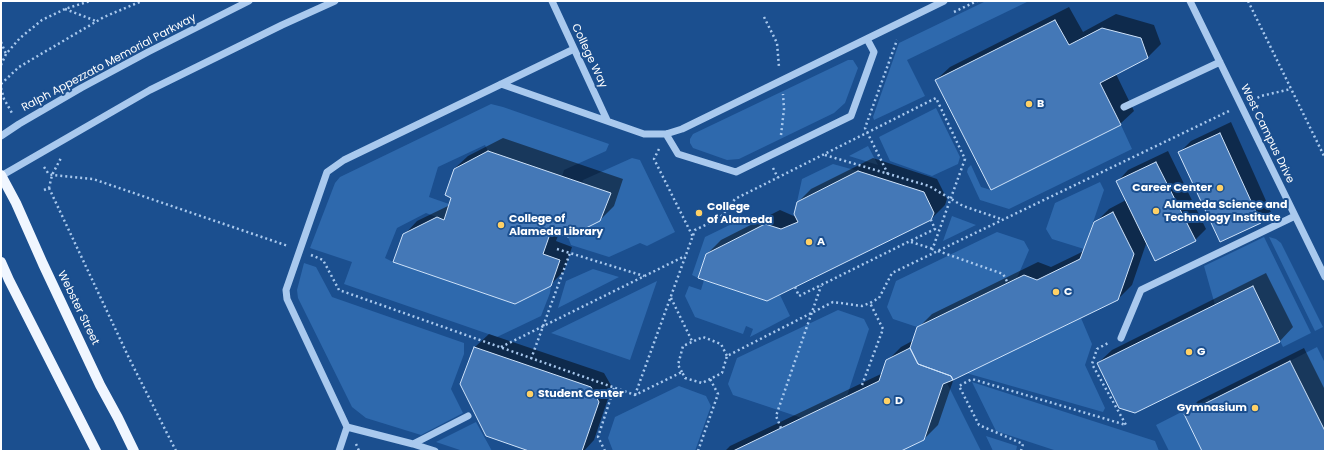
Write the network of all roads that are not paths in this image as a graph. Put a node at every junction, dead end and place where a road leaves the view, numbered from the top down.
1 (249, 1) edge
2 (335, 1) edge
3 (552, 1) edge
4 (944, 1) edge
5 (1190, 1) edge
6 (867, 39) junction
7 (574, 49) junction
8 (1220, 62) junction
9 (501, 84) junction
10 (1124, 107) dead end
11 (607, 120) junction
12 (666, 134) junction
13 (1, 136) edge
14 (1, 176) edge
15 (1295, 216) junction
16 (1, 262) edge
17 (1325, 277) edge
18 (1120, 338) road end
19 (468, 416) dead end
20 (347, 427) junction
21 (412, 444) junction
22 (96, 451) edge
23 (134, 451) edge
24 (339, 451) edge
25 (435, 451) edge

1 - 13 street, Ralph Appezzato Memorial Parkway
2 - 14 street
3 - 7 street, College Way
4 - 6 street
5 - 8 street, West Campus Drive
6 - 12 street
6 - 12 street
7 - 9 street
7 - 11 street, College Way
8 - 10 street
8 - 15 street, West Campus Drive
9 - 11 street
9 - 20 street
11 - 12 street
14 - 23 main road, Webster Street
15 - 17 street, West Campus Drive
15 - 18 street
16 - 22 main road
19 - 21 street
20 - 21 street
20 - 24 street
21 - 25 street

